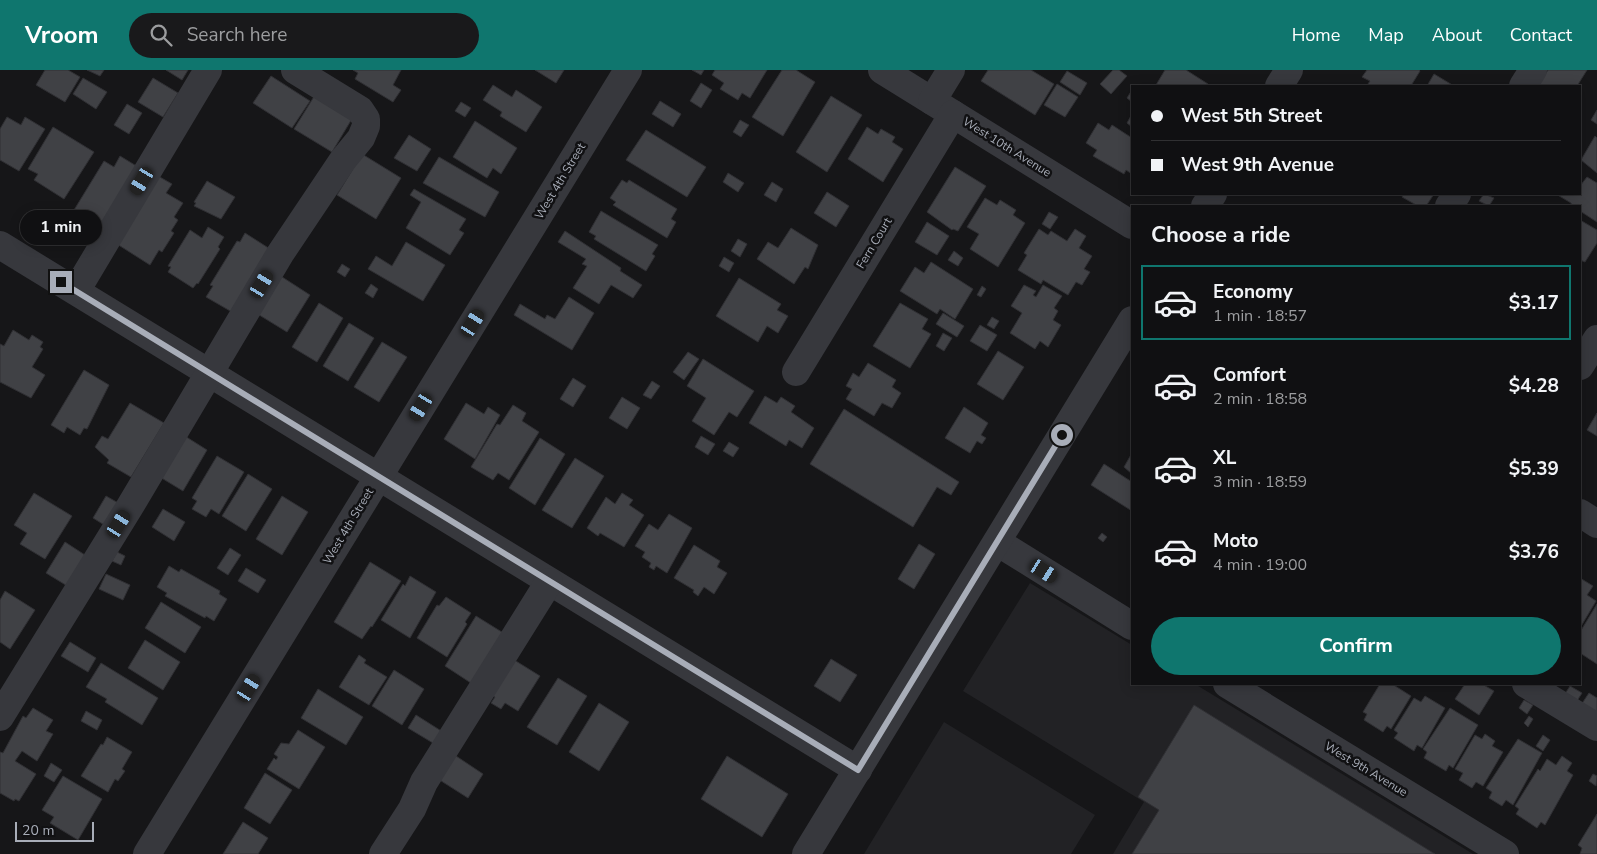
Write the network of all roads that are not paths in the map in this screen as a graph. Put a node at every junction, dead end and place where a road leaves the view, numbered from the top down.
1 (208, 70) edge
2 (628, 70) edge
3 (882, 70) edge
4 (951, 70) edge
5 (1289, 70) edge
6 (1533, 70) edge
7 (309, 73) edge
8 (1280, 85) edge
9 (1524, 85) edge
10 (943, 107) junction
11 (1131, 224) edge
12 (0, 245) edge
13 (76, 291) junction
14 (1131, 322) edge
15 (1597, 339) edge
16 (1581, 364) edge
17 (209, 372) junction
18 (796, 372) dead end
19 (378, 477) junction
20 (1581, 514) edge
21 (1597, 524) edge
22 (997, 542) junction
23 (549, 582) junction
24 (1131, 625) edge
25 (1229, 685) edge
26 (1528, 685) edge
27 (0, 717) edge
28 (1597, 727) edge
29 (858, 770) junction
30 (147, 854) edge
31 (383, 854) edge
32 (806, 854) edge
33 (1505, 854) edge

1 - 13 street
2 - 19 street, West 4th Street
3 - 10 street, West 10th Avenue
4 - 10 street, Fern Court
5 - 8 street
6 - 9 street
7 - 17 street
10 - 11 street, West 10th Avenue
10 - 18 street, Fern Court
12 - 13 street
13 - 17 street
14 - 22 street
15 - 16 street
17 - 19 street
17 - 27 street
19 - 23 street
19 - 30 street, West 4th Street
20 - 21 street
22 - 24 street
22 - 29 street
23 - 29 street
23 - 31 street
25 - 33 street, West 9th Avenue
26 - 28 street
29 - 32 street

